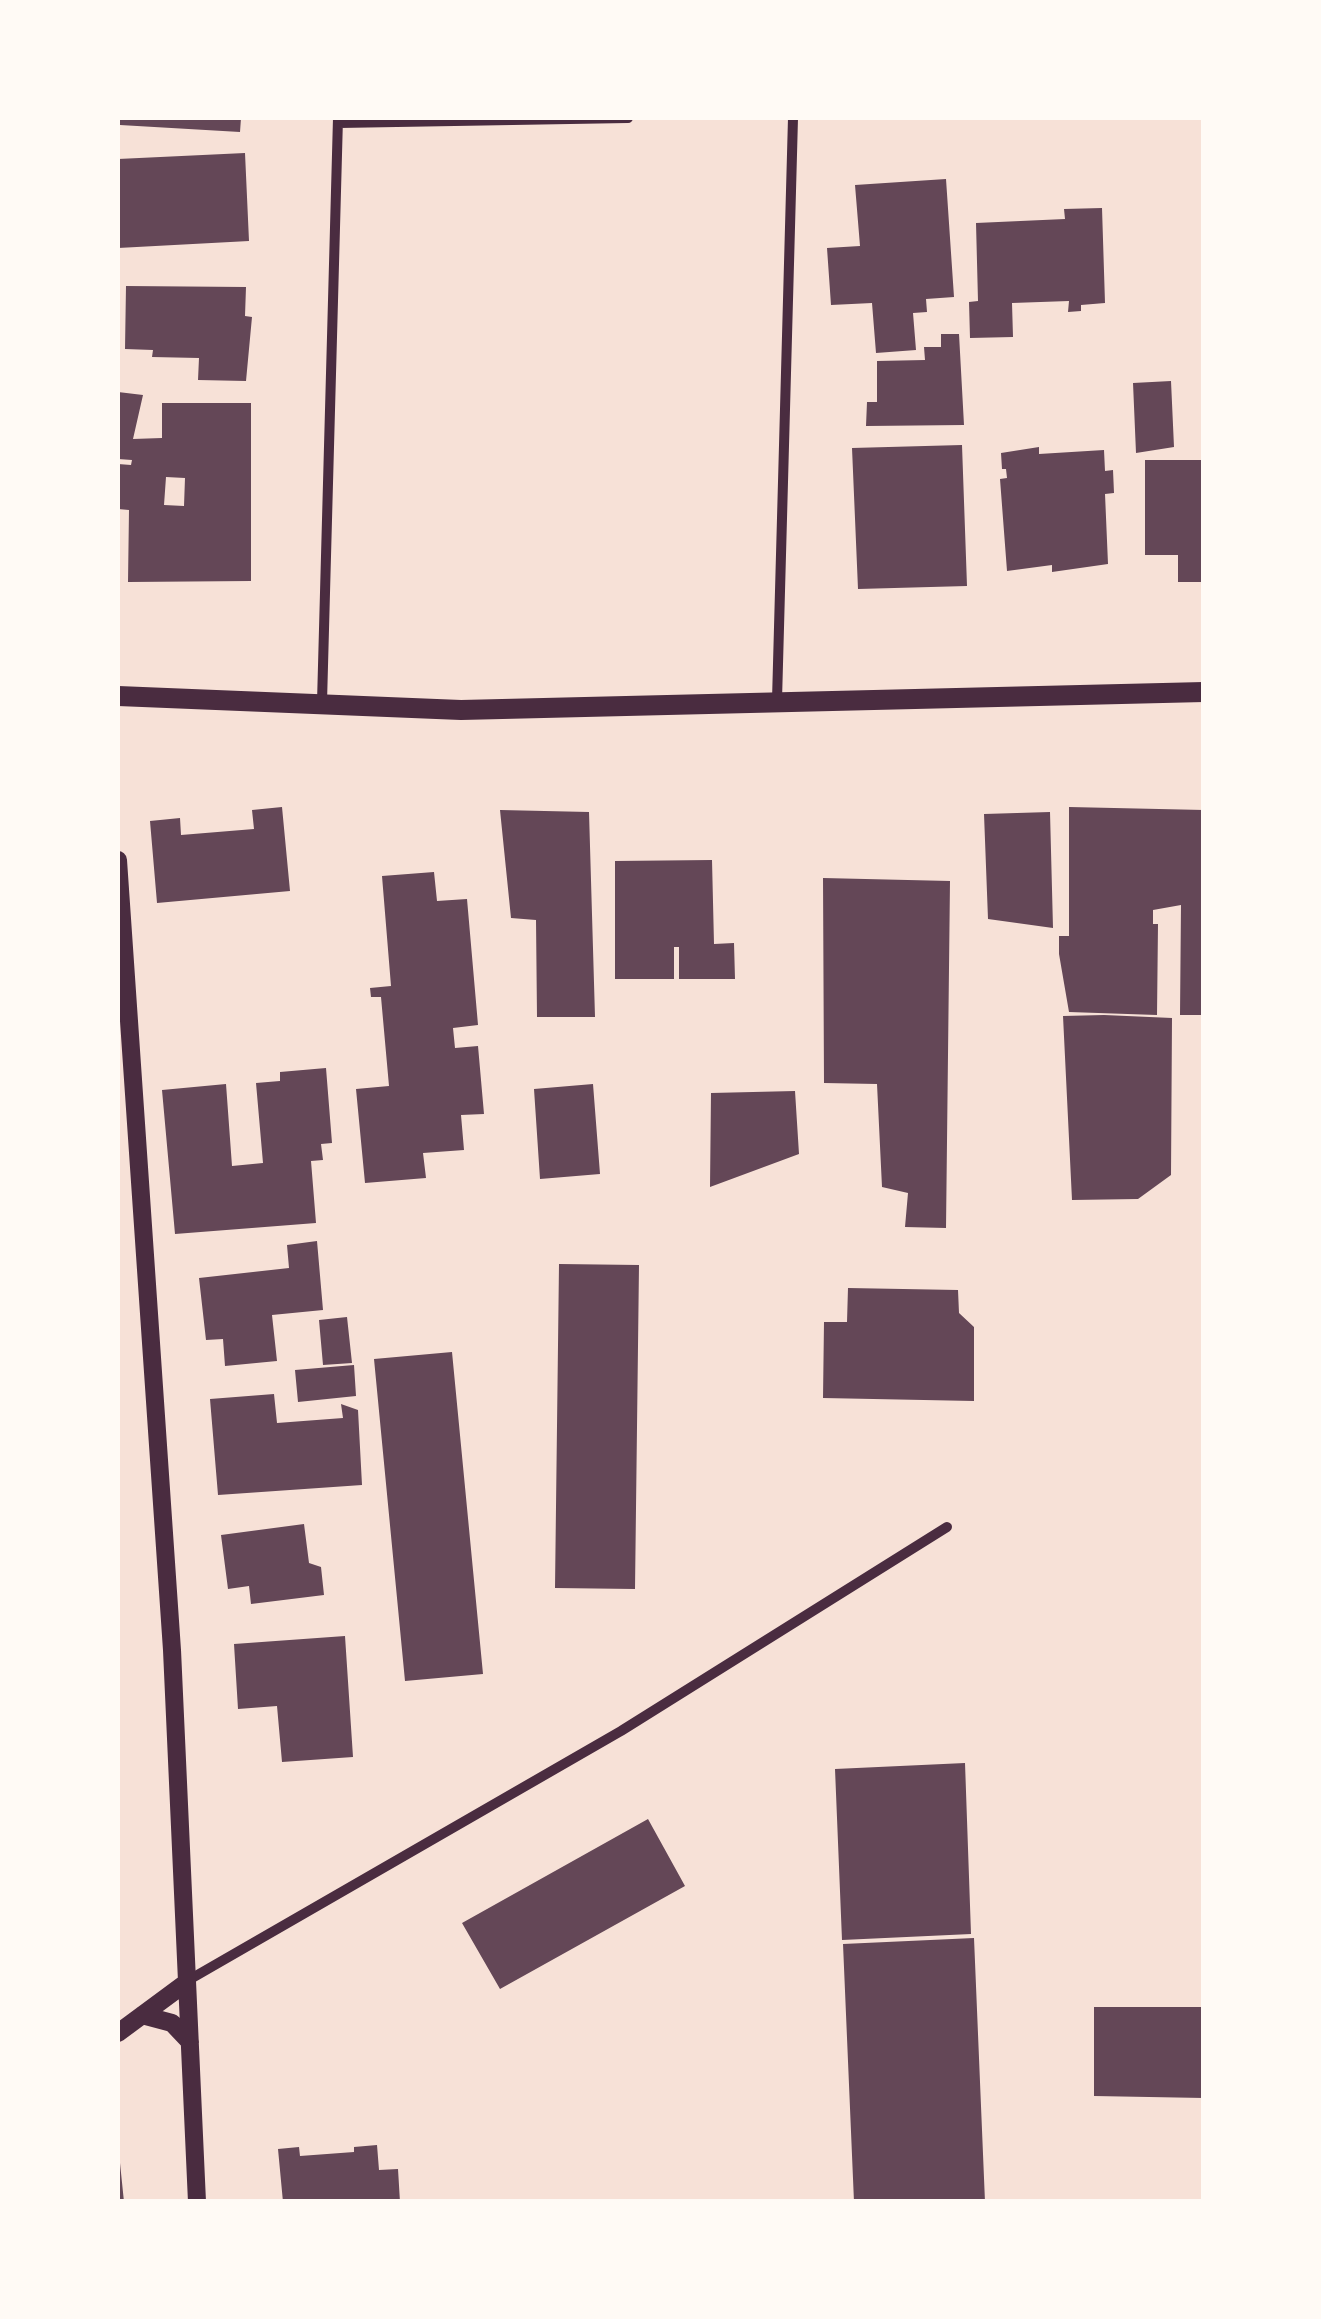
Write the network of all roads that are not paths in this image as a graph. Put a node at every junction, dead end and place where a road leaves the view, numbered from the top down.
1 (628, 118) edge
2 (793, 118) edge
3 (338, 120) edge
4 (1204, 692) edge
5 (118, 696) edge
6 (777, 700) junction
7 (322, 702) junction
8 (118, 860) edge
9 (946, 1527) dead end
10 (186, 1982) junction
11 (142, 2015) junction
12 (118, 2033) edge
13 (190, 2042) junction
14 (197, 2202) edge

1 - 3 street
2 - 6 street
3 - 7 street
4 - 6 main road
5 - 7 main road
6 - 7 main road
8 - 10 street
9 - 10 street
10 - 11 street
10 - 13 street
11 - 12 street
11 - 13 street
13 - 14 street

